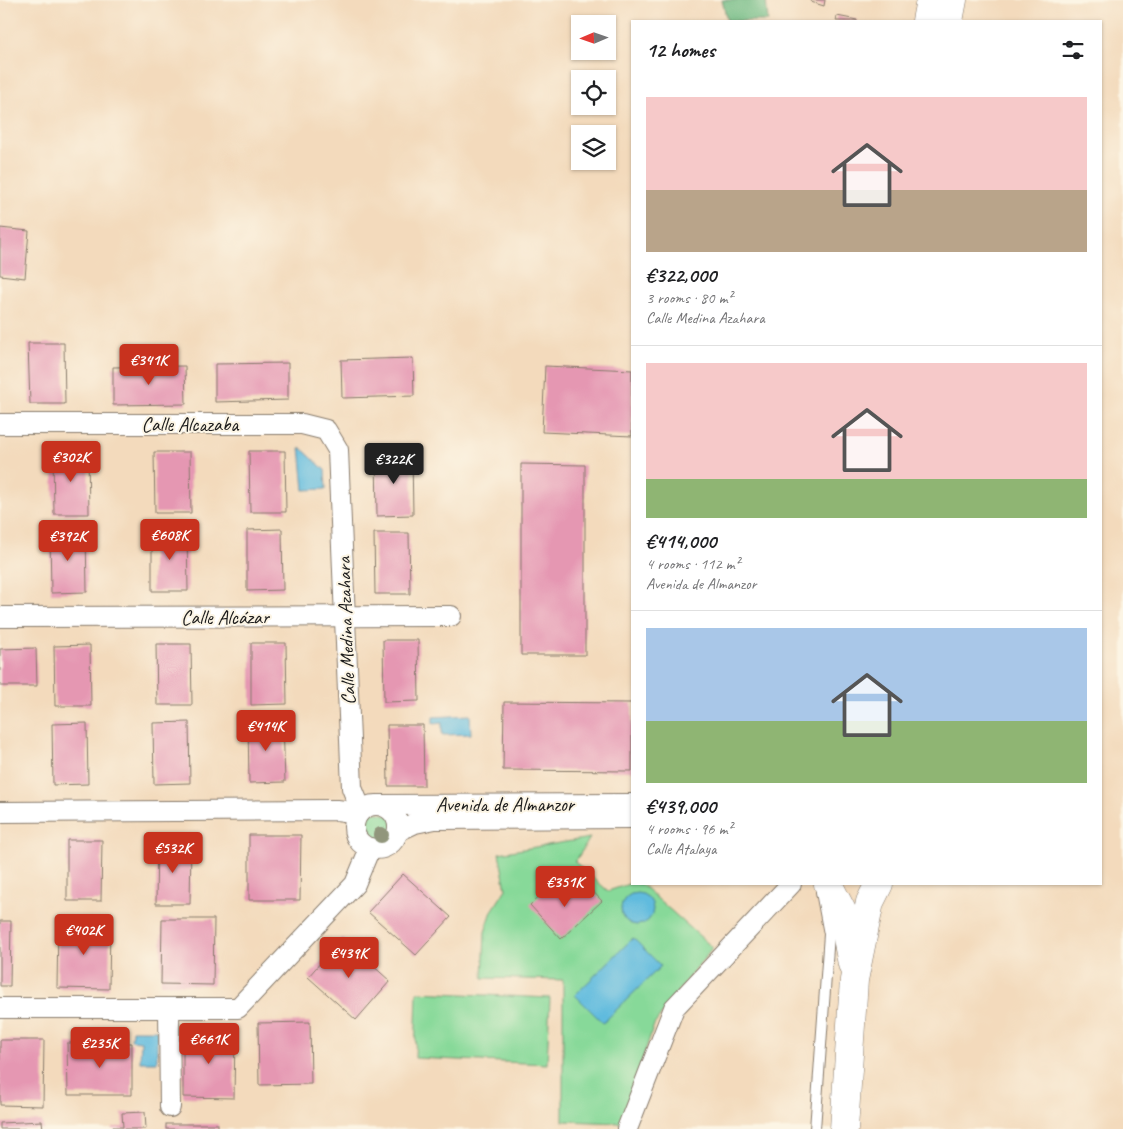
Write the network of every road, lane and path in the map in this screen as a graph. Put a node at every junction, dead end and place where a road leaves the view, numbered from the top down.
1 (930, 0) edge
2 (954, 0) edge
3 (926, 20) edge
4 (949, 20) edge
5 (0, 424) edge
6 (338, 450) joint
7 (451, 616) dead end
8 (0, 617) edge
9 (346, 617) junction
10 (631, 804) edge
11 (366, 809) junction
12 (0, 812) edge
13 (631, 818) edge
14 (398, 831) junction
15 (370, 848) junction
16 (790, 885) edge
17 (820, 885) edge
18 (829, 885) edge
19 (878, 885) edge
20 (854, 980) junction
21 (0, 1008) edge
22 (169, 1008) junction
23 (170, 1107) dead end
24 (627, 1129) edge
25 (815, 1129) edge
26 (844, 1129) edge

1 - 3 main road
2 - 4 main road
5 - 6 street, Calle Alcazaba
6 - 9 street, Calle Medina Azahara
7 - 9 street, Calle Alcázar
8 - 9 street, Calle Alcázar
9 - 11 street, Calle Medina Azahara
10 - 11 street, Avenida de Almanzor
11 - 12 street, Avenida de Almanzor
11 - 14 street
11 - 15 street
13 - 14 street, Avenida de Almanzor
14 - 15 street
15 - 22 street
16 - 24 street
17 - 25 lane
18 - 20 main road
19 - 20 main road
20 - 26 main road
21 - 22 street
22 - 23 street

